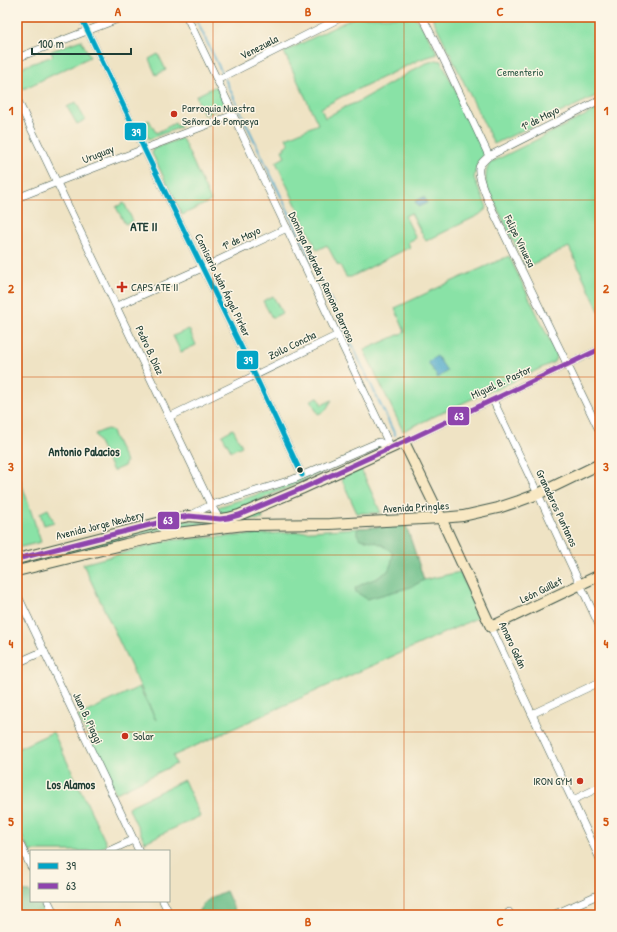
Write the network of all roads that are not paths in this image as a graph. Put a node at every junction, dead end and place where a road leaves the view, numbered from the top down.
1 (81, 17) edge
2 (123, 17) edge
3 (186, 17) edge
4 (342, 17) edge
5 (421, 17) edge
6 (88, 31) junction
7 (17, 58) edge
8 (217, 80) junction
9 (17, 99) edge
10 (600, 100) edge
11 (233, 115) junction
12 (144, 148) junction
13 (489, 156) junction
14 (56, 182) junction
15 (17, 198) edge
16 (287, 228) junction
17 (202, 268) junction
18 (117, 306) junction
19 (338, 335) junction
20 (600, 349) edge
21 (567, 365) junction
22 (255, 375) junction
23 (492, 400) junction
24 (169, 417) junction
25 (600, 432) edge
26 (404, 442) junction
27 (391, 448) junction
28 (600, 464) edge
29 (302, 475) junction
30 (538, 494) junction
31 (212, 504) junction
32 (189, 516) junction
33 (441, 518) junction
34 (222, 523) junction
35 (17, 559) edge
36 (17, 571) edge
37 (600, 575) edge
38 (580, 584) junction
39 (17, 594) edge
40 (492, 627) junction
41 (600, 627) edge
42 (44, 651) junction
43 (17, 663) edge
44 (600, 682) edge
45 (532, 714) junction
46 (600, 787) edge
47 (573, 800) junction
48 (17, 838) edge
49 (133, 840) junction
50 (111, 850) edge
51 (138, 850) edge
52 (20, 851) edge
53 (600, 859) edge
54 (30, 865) edge
55 (600, 894) edge
56 (48, 902) edge
57 (164, 902) edge
58 (55, 915) edge
59 (170, 915) edge
60 (553, 915) edge

1 - 6 street, Comisario Juán Ángel Pirker
2 - 6 street
3 - 8 street, Dominga Andrada y Ramona Barroso
4 - 8 street, Venezuela
5 - 13 street
6 - 7 street
6 - 12 street, Comisario Juán Ángel Pirker
8 - 11 street, Dominga Andrada y Ramona Barroso
9 - 14 street, Pedro B. Díaz
10 - 13 street, 1º de Mayo
11 - 12 street, Uruguay
11 - 16 street, Dominga Andrada y Ramona Barroso
12 - 14 street, Uruguay
12 - 17 street, Comisario Juán Ángel Pirker
13 - 21 street, Felipe Vinuesa
14 - 15 street, Uruguay
14 - 18 street, Pedro B. Díaz
16 - 17 street, 1º de Mayo
16 - 19 street, Dominga Andrada y Ramona Barroso
17 - 18 street, 1º de Mayo
17 - 22 street, Comisario Juán Ángel Pirker
18 - 24 street, Pedro B. Díaz
19 - 22 street, Zoilo Concha
19 - 27 street, Dominga Andrada y Ramona Barroso
20 - 21 street, Miguel B. Pastor
21 - 23 street, Miguel B. Pastor
21 - 25 street, Felipe Vinuesa
22 - 24 street, Zoilo Concha
22 - 29 street, Comisario Juán Ángel Pirker
23 - 26 street, Miguel B. Pastor
23 - 30 street, Granaderos Puntanos
24 - 31 street, Pedro B. Díaz
26 - 27 main road, Miguel B. Pastor
26 - 33 main road, Amaro Galán
27 - 29 street
27 - 34 main road, Miguel B. Pastor
28 - 30 main road, Avenida Pringles
29 - 31 street
30 - 33 main road, Avenida Pringles
30 - 38 street, Granaderos Puntanos
31 - 32 street, Avenida Jorge Newbery
31 - 34 street, Pedro B. Díaz
32 - 34 main road, Avenida Jorge Newbery
32 - 35 main road, Avenida Jorge Newbery
33 - 34 main road, Avenida Pringles
33 - 40 main road, Amaro Galán
34 - 36 main road
37 - 38 main road, León Guillet
38 - 40 main road, León Guillet
38 - 41 street, Granaderos Puntanos
39 - 42 street, Juan B. Piaggi
40 - 45 street, Amaro Galán
42 - 43 street
42 - 49 street, Juan B. Piaggi
44 - 45 street
45 - 47 street, Amaro Galán
46 - 47 street
47 - 53 street, Amaro Galán
48 - 52 street
49 - 50 street
49 - 51 street, Juan B. Piaggi
52 - 54 street
55 - 60 street
56 - 58 street
57 - 59 street

